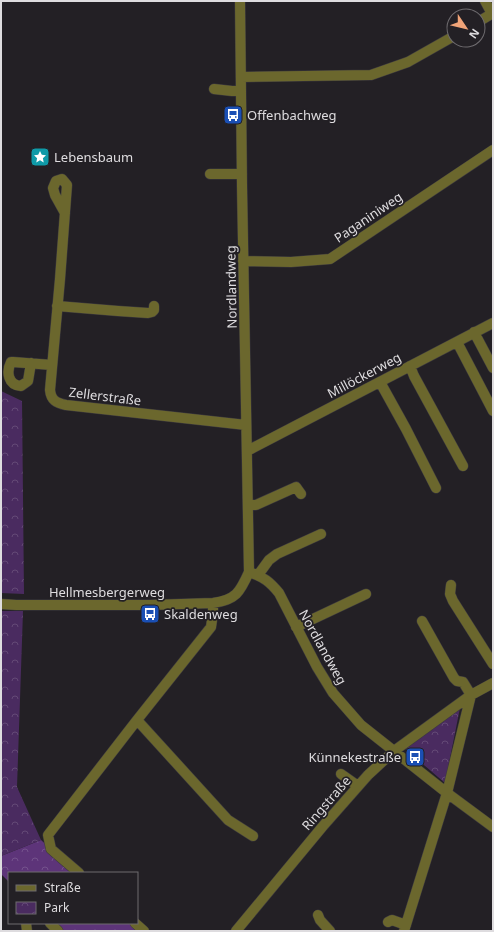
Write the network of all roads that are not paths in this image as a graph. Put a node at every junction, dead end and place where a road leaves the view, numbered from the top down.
1 (240, 1) edge
2 (485, 1) edge
3 (492, 13) edge
4 (446, 41) edge
5 (241, 76) junction
6 (214, 89) dead end
7 (241, 90) junction
8 (493, 150) edge
9 (210, 174) dead end
10 (242, 174) junction
11 (65, 213) dead end
12 (243, 261) junction
13 (57, 306) junction
14 (154, 306) dead end
15 (493, 323) edge
16 (474, 332) junction
17 (457, 342) junction
18 (31, 363) dead end
19 (52, 365) junction
20 (410, 366) junction
21 (493, 368) edge
22 (380, 382) junction
23 (493, 411) edge
24 (246, 425) junction
25 (247, 451) junction
26 (463, 466) dead end
27 (436, 488) dead end
28 (301, 494) dead end
29 (248, 505) junction
30 (321, 534) dead end
31 (254, 574) junction
32 (451, 585) dead end
33 (366, 594) dead end
34 (213, 603) junction
35 (1, 604) edge
36 (422, 621) dead end
37 (296, 627) junction
38 (493, 664) edge
39 (493, 683) edge
40 (471, 695) junction
41 (137, 720) junction
42 (394, 751) junction
43 (341, 774) dead end
44 (358, 786) junction
45 (447, 793) junction
46 (493, 828) edge
47 (253, 836) dead end
48 (78, 872) edge
49 (318, 914) dead end
50 (388, 922) dead end
51 (136, 924) edge
52 (405, 928) edge
53 (144, 931) edge
54 (236, 931) edge
55 (330, 931) edge

1 - 5 street, Nordlandweg
2 - 3 street
4 - 5 street
5 - 7 street, Nordlandweg
6 - 7 street
7 - 10 street, Nordlandweg
8 - 12 street, Paganiniweg
9 - 10 street
10 - 12 street, Nordlandweg
11 - 13 street, Zellerstraße
12 - 24 street, Nordlandweg
13 - 14 street
13 - 19 street, Zellerstraße
15 - 16 street, Millöckerweg
16 - 17 street, Millöckerweg
16 - 21 street
17 - 20 street, Millöckerweg
17 - 23 street
18 - 19 street
19 - 24 street, Zellerstraße
20 - 22 street, Millöckerweg
20 - 26 street
22 - 25 street, Millöckerweg
22 - 27 street
24 - 25 street, Nordlandweg
25 - 29 street, Nordlandweg
28 - 29 street
29 - 31 street, Nordlandweg
30 - 31 street
31 - 34 street, Nordlandweg
31 - 37 street, Nordlandweg
32 - 38 street
33 - 37 street
34 - 35 street, Hellmesbergerweg
34 - 41 street
36 - 40 street
37 - 42 street, Nordlandweg
39 - 40 street, Ringstraße
40 - 42 street, Ringstraße
40 - 45 street
41 - 47 street
41 - 48 street
42 - 44 street, Ringstraße
42 - 45 street, Nordlandweg
43 - 44 street
44 - 54 street, Ringstraße
45 - 46 street, Nordlandweg
45 - 52 street
49 - 55 street
50 - 52 street
51 - 53 street

